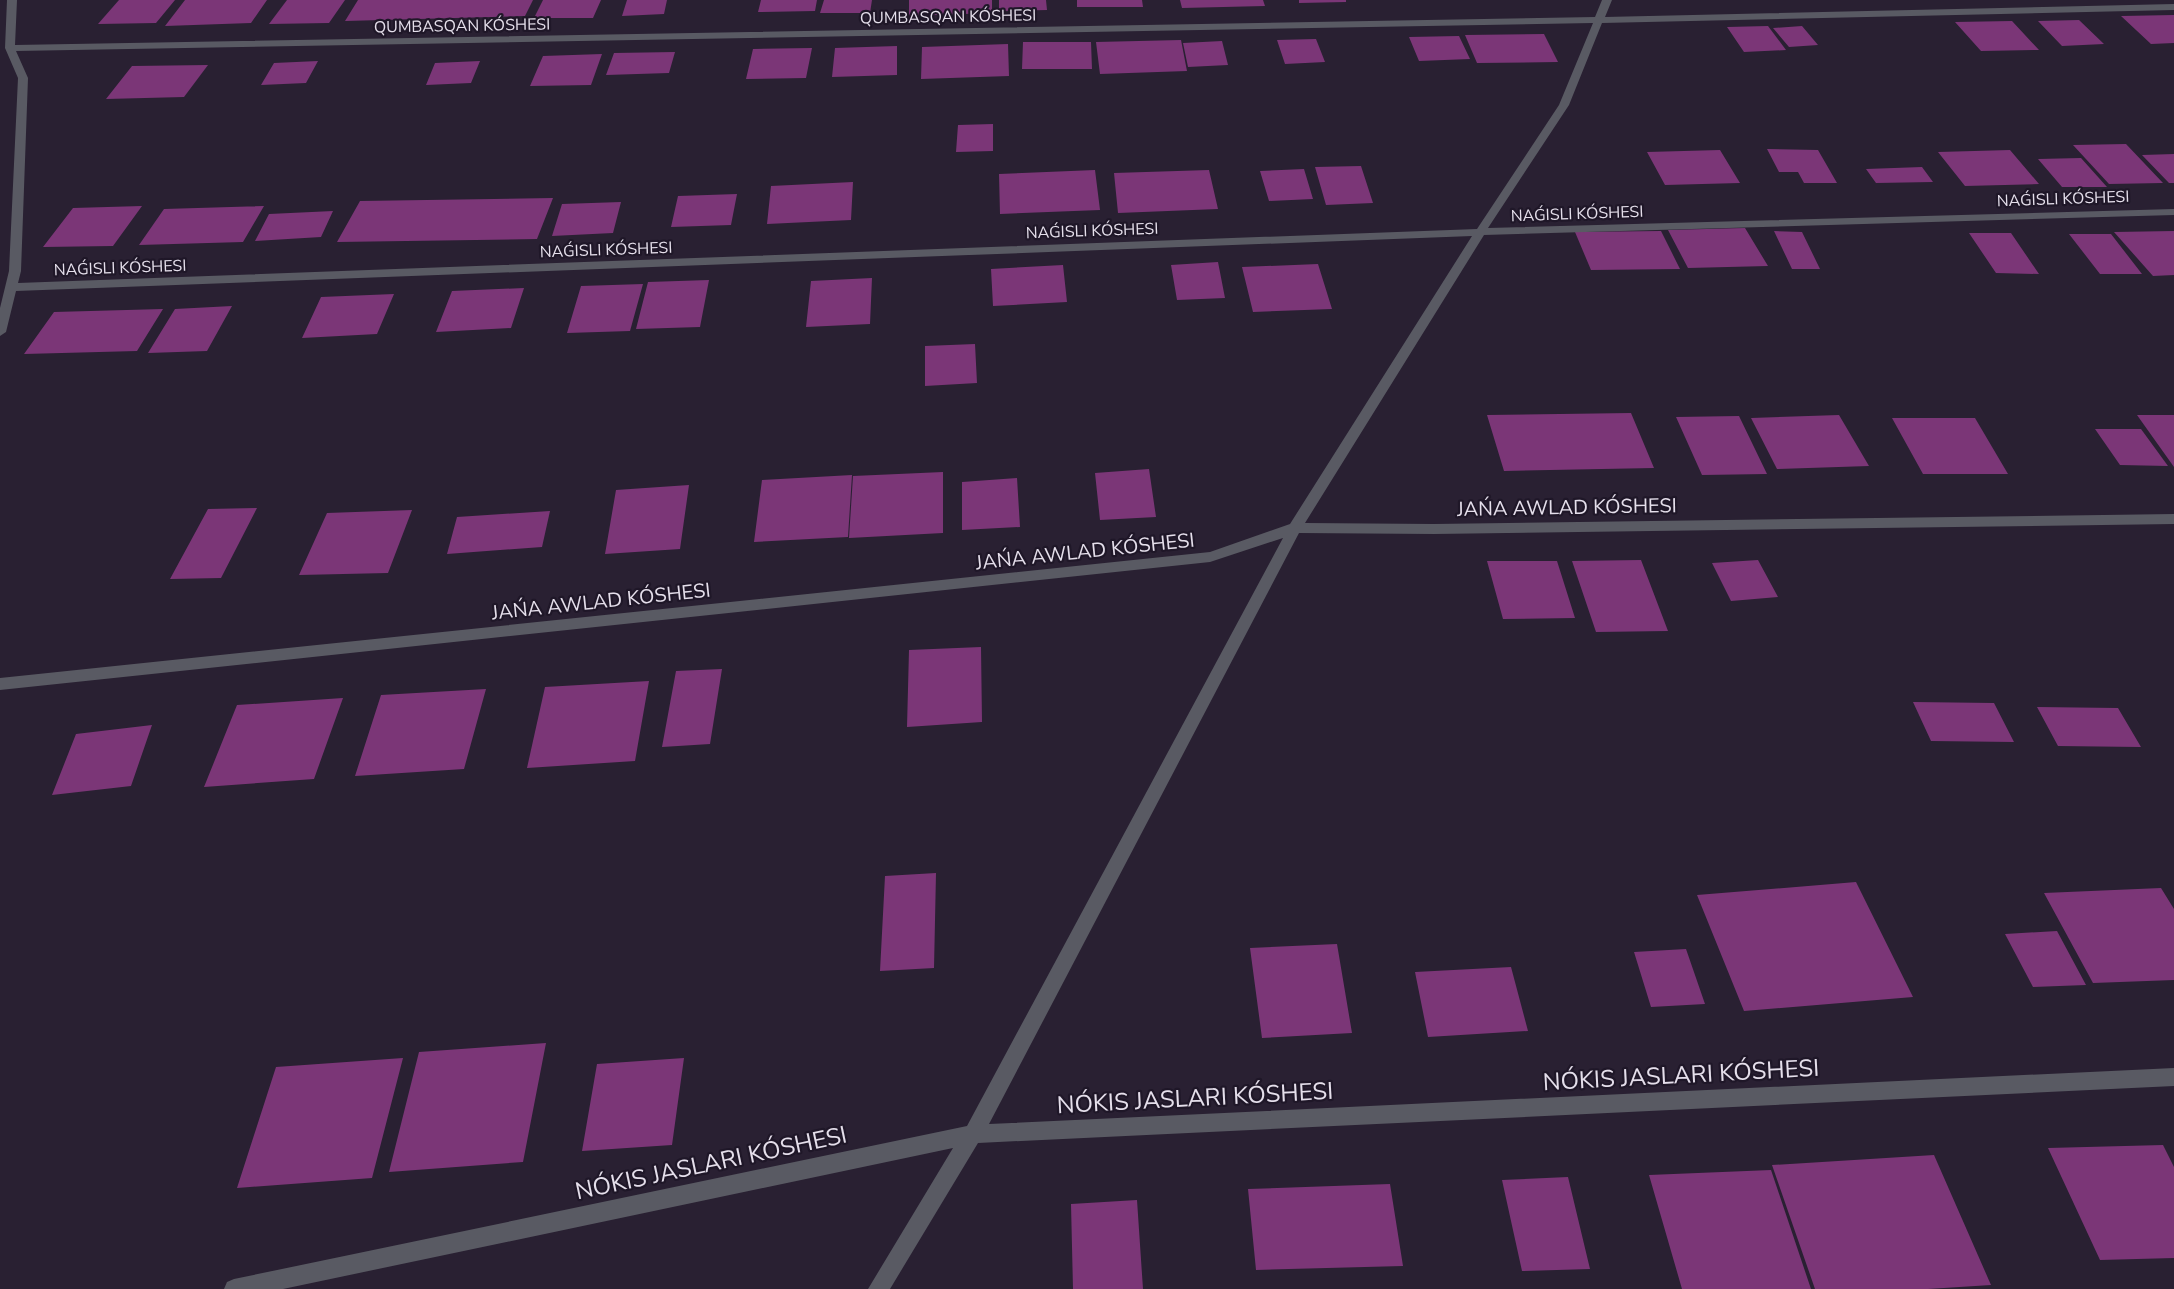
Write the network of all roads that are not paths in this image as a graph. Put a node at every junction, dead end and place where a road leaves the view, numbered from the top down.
1 (12, 0) edge
2 (1607, 0) edge
3 (2174, 7) edge
4 (1599, 20) junction
5 (10, 48) junction
6 (2174, 212) edge
7 (1480, 232) junction
8 (10, 287) junction
9 (0, 332) edge
10 (2174, 519) edge
11 (1295, 528) junction
12 (0, 684) edge
13 (2174, 1077) edge
14 (973, 1134) junction
15 (234, 1289) edge
16 (878, 1289) edge

1 - 5 street
2 - 4 street
3 - 4 street, QUMBASQAN KÓSHESI
4 - 5 street, QUMBASQAN KÓSHESI
4 - 7 street
5 - 8 street
6 - 7 street
7 - 8 street
7 - 11 street
8 - 9 street
10 - 11 street, JAŃA AWLAD KÓSHESI
11 - 12 street, JAŃA AWLAD KÓSHESI
11 - 14 street
13 - 14 street
14 - 15 street
14 - 16 street

